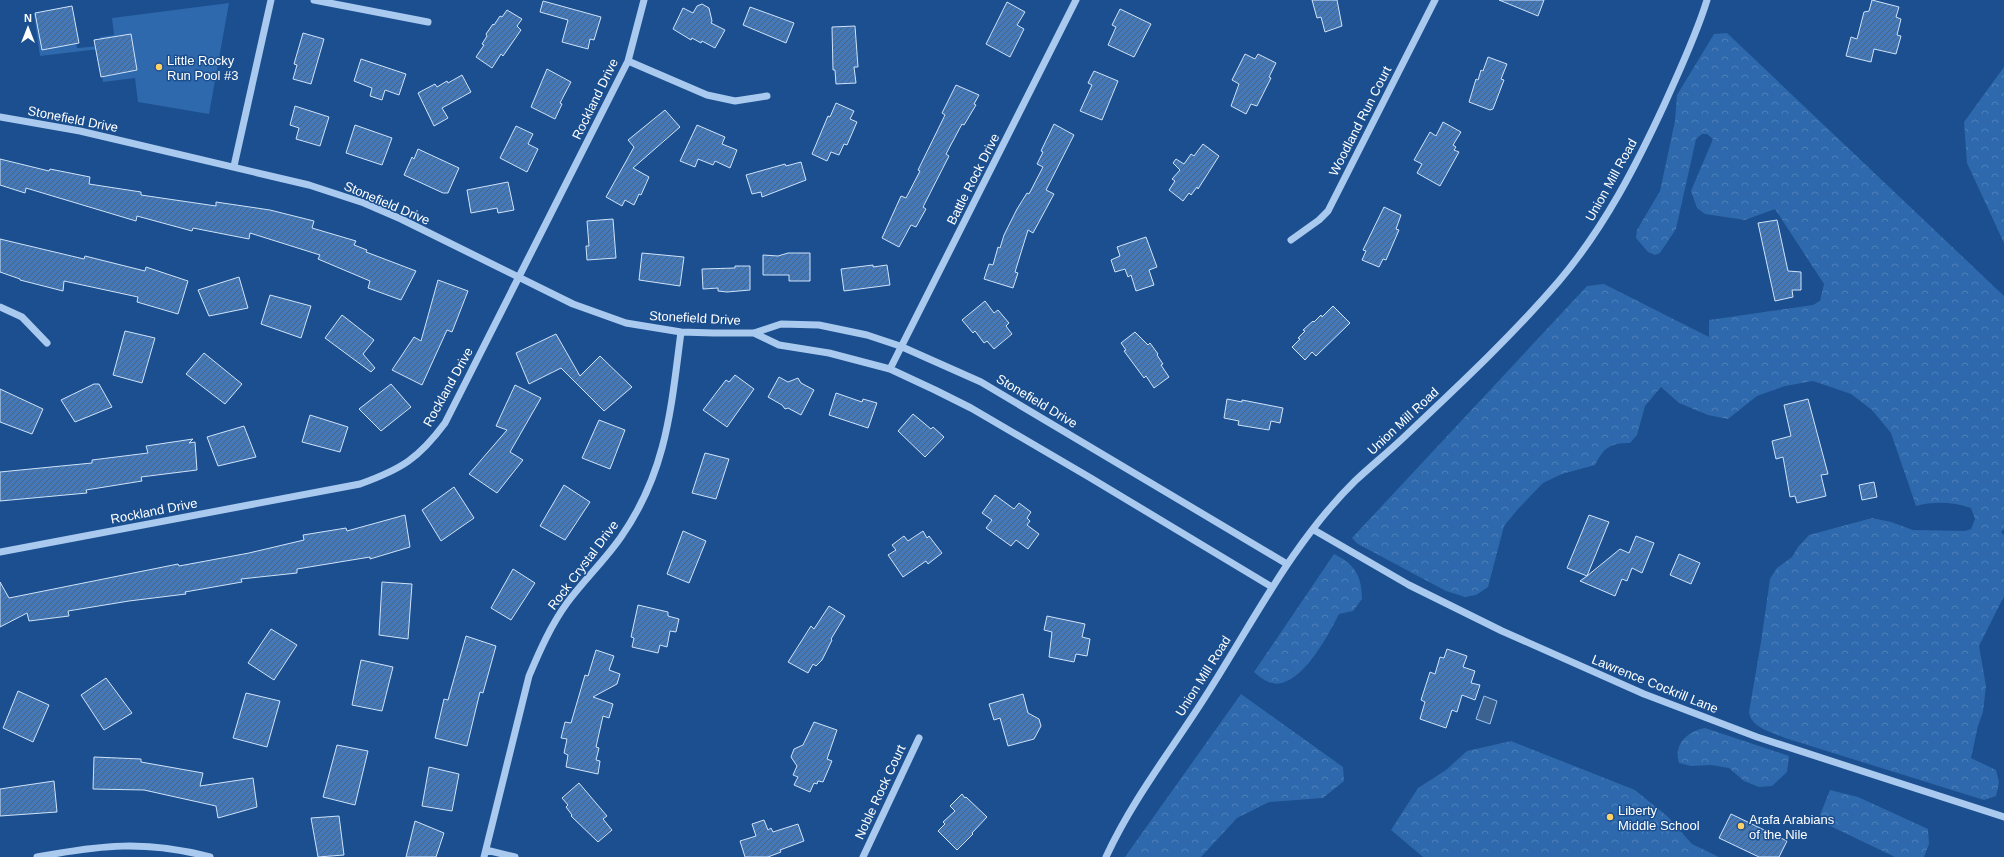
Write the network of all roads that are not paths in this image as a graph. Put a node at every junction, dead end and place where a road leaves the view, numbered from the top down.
1 (271, 0) edge
2 (314, 0) edge
3 (644, 0) edge
4 (1076, 0) edge
5 (1435, 0) edge
6 (1707, 0) edge
7 (428, 22) dead end
8 (628, 61) junction
9 (767, 96) dead end
10 (0, 117) edge
11 (234, 166) junction
12 (1291, 240) dead end
13 (519, 278) junction
14 (0, 307) edge
15 (681, 332) junction
16 (754, 333) junction
17 (47, 343) dead end
18 (900, 346) junction
19 (890, 369) junction
20 (1314, 530) junction
21 (0, 552) edge
22 (1287, 564) junction
23 (1272, 586) junction
24 (919, 738) dead end
25 (2004, 817) edge
26 (485, 854) edge
27 (37, 857) edge
28 (210, 857) edge
29 (515, 857) edge
30 (863, 857) edge
31 (1106, 857) edge

1 - 11 street
2 - 7 street
3 - 8 street, Rockland Drive
4 - 18 street, Battle Rock Drive
5 - 12 street, Woodland Run Court
6 - 20 street, Union Mill Road
8 - 9 street
8 - 13 street, Rockland Drive
10 - 11 street, Stonefield Drive
11 - 13 street, Stonefield Drive
13 - 15 street, Stonefield Drive
13 - 21 street, Rockland Drive
14 - 17 street
15 - 16 street, Stonefield Drive
15 - 26 street, Rock Crystal Drive
16 - 18 street, Stonefield Drive
16 - 19 street, Stonefield Drive
18 - 19 street, Battle Rock Drive
18 - 22 street, Stonefield Drive
19 - 23 street, Stonefield Drive
20 - 22 street, Union Mill Road
20 - 25 street, Lawrence Cockrill Lane
22 - 23 street, Union Mill Road
23 - 31 street, Union Mill Road
24 - 30 street, Noble Rock Court
26 - 29 street
27 - 28 street

